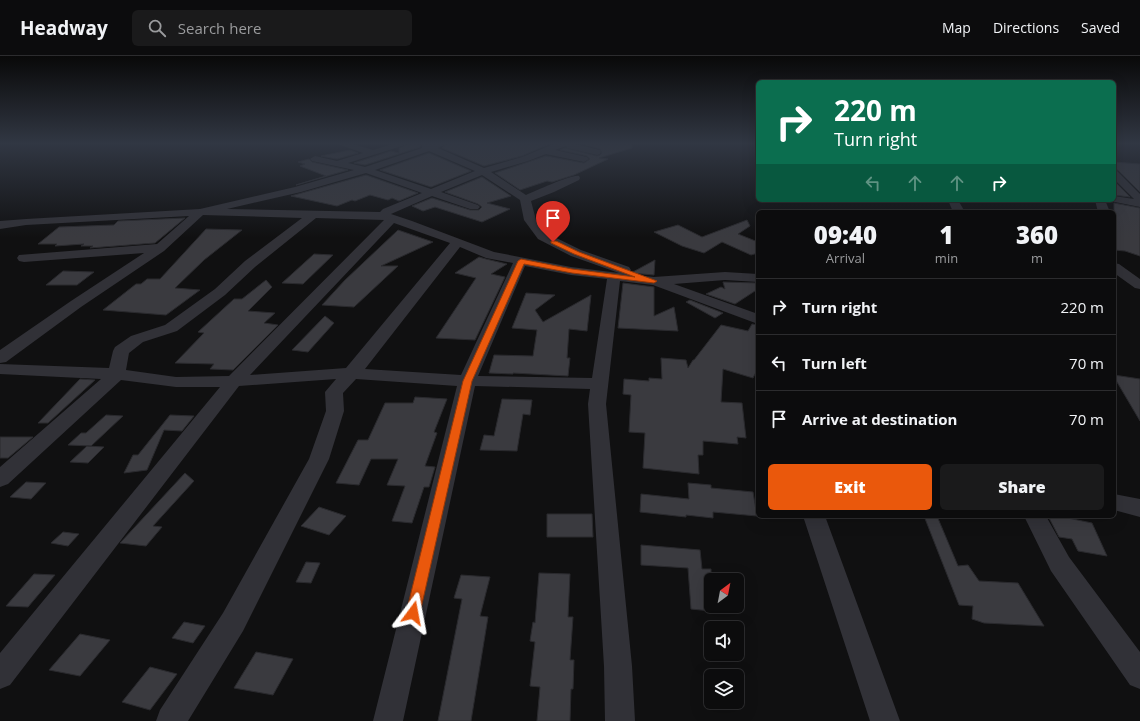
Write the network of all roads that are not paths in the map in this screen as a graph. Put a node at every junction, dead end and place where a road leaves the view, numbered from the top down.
1 (349, 175) edge
2 (381, 175) edge
3 (473, 175) edge
4 (489, 175) edge
5 (1116, 175) edge
6 (575, 178) dead end
7 (430, 193) junction
8 (525, 199) junction
9 (1116, 199) edge
10 (1140, 200) edge
11 (1140, 204) edge
12 (474, 207) dead end
13 (200, 212) junction
14 (313, 215) junction
15 (387, 217) junction
16 (0, 225) edge
17 (457, 243) junction
18 (160, 248) junction
19 (24, 258) dead end
20 (521, 261) junction
21 (1116, 268) edge
22 (614, 276) junction
23 (756, 278) edge
24 (654, 281) junction
25 (1140, 285) edge
26 (756, 318) edge
27 (0, 358) edge
28 (0, 369) edge
29 (352, 373) junction
30 (117, 374) junction
31 (234, 381) junction
32 (468, 381) junction
33 (599, 384) junction
34 (0, 479) edge
35 (1116, 502) edge
36 (1140, 508) edge
37 (815, 518) edge
38 (1036, 518) edge
39 (0, 674) edge
40 (1140, 675) edge
41 (171, 721) edge
42 (388, 721) edge
43 (620, 721) edge
44 (885, 721) edge

1 - 13 street
2 - 7 street
3 - 7 street
4 - 8 street
5 - 10 street
6 - 8 street
7 - 12 street
7 - 15 street
8 - 24 street
9 - 11 street
13 - 14 street
13 - 16 street
13 - 18 street
14 - 15 street
14 - 30 street
15 - 17 street
15 - 31 street
17 - 20 street
17 - 29 street
18 - 19 street
18 - 27 street
20 - 22 street
20 - 32 street
21 - 25 street
22 - 24 street
22 - 33 street
23 - 24 street
24 - 26 street
28 - 30 street
29 - 31 street
29 - 32 street
29 - 41 street
30 - 31 street
30 - 34 street
31 - 39 street
32 - 33 street
32 - 42 street
33 - 43 street
35 - 36 street
37 - 44 street
38 - 40 street

